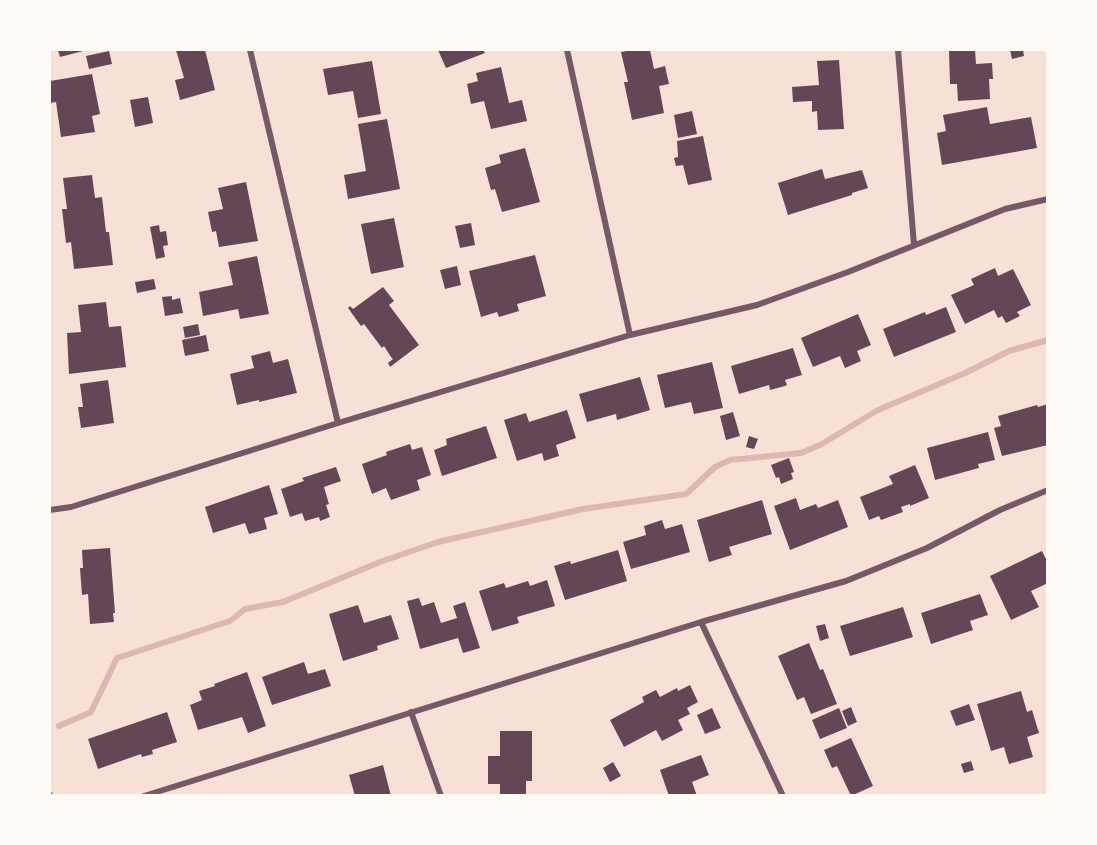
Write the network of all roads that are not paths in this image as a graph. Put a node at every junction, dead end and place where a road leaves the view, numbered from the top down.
1 (250, 50) edge
2 (567, 50) edge
3 (898, 50) edge
4 (1047, 199) edge
5 (914, 245) junction
6 (630, 335) junction
7 (338, 423) junction
8 (1047, 490) edge
9 (50, 510) edge
10 (701, 622) junction
11 (411, 712) junction
12 (144, 795) edge
13 (441, 795) edge
14 (783, 795) edge

1 - 7 street
2 - 6 street
3 - 5 street
4 - 5 street
5 - 6 street
6 - 7 street
7 - 9 street
8 - 10 street
10 - 11 street
10 - 14 street
11 - 12 street
11 - 13 street

